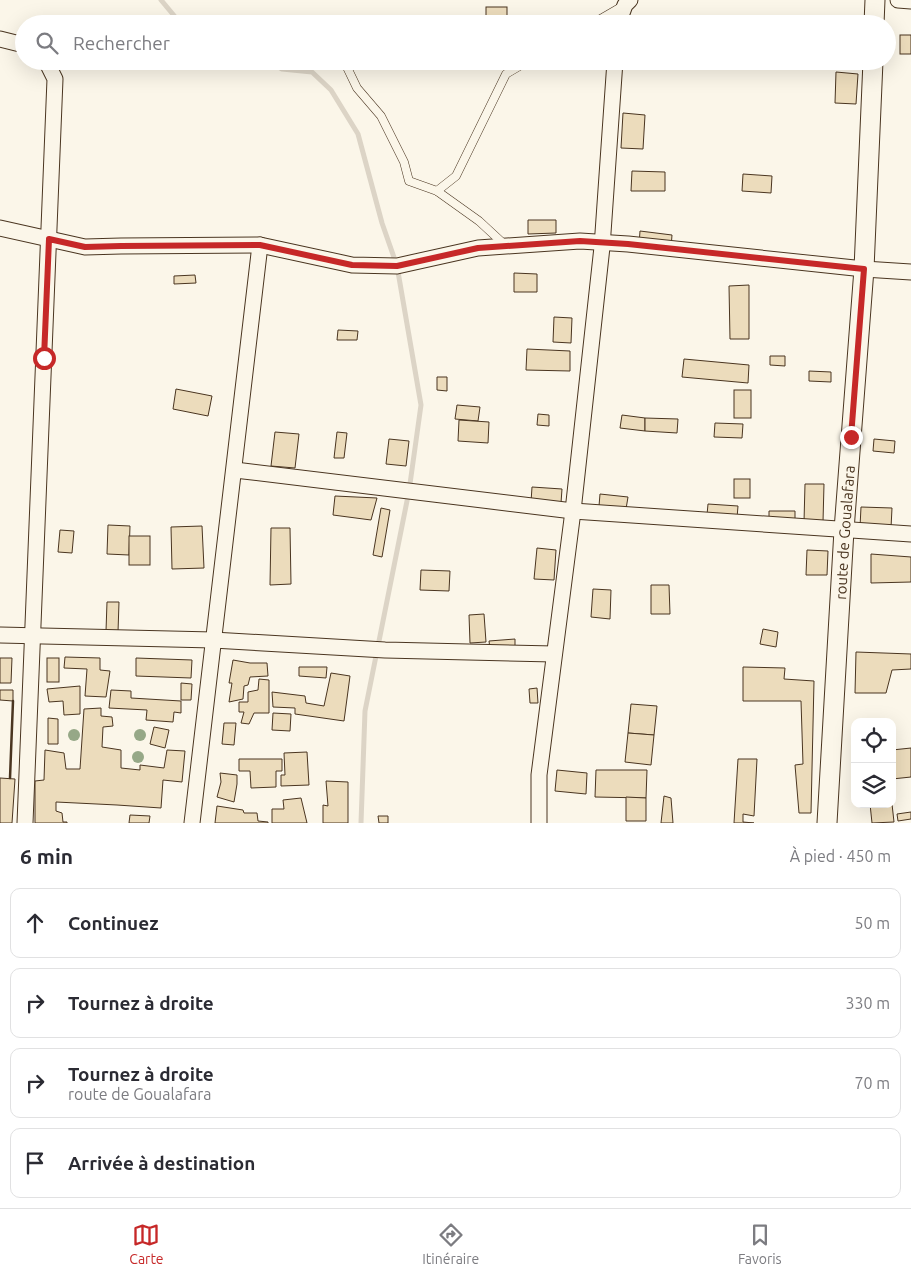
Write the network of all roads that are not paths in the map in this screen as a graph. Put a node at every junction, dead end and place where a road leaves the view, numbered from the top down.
1 (875, 0) edge
2 (898, 0) edge
3 (624, 1) edge
4 (911, 1) edge
5 (605, 15) edge
6 (620, 15) edge
7 (874, 15) edge
8 (0, 39) edge
9 (15, 43) edge
10 (50, 70) edge
11 (348, 70) edge
12 (513, 70) edge
13 (614, 70) edge
14 (873, 70) edge
15 (437, 191) junction
16 (0, 228) edge
17 (49, 239) junction
18 (602, 242) junction
19 (260, 245) junction
20 (506, 246) junction
21 (864, 269) junction
22 (911, 272) edge
23 (235, 470) junction
24 (574, 512) junction
25 (844, 530) junction
26 (911, 534) edge
27 (0, 635) edge
28 (32, 635) junction
29 (213, 640) junction
30 (554, 654) junction
31 (25, 823) edge
32 (192, 823) edge
33 (539, 823) edge
34 (827, 823) edge

1 - 7 street
2 - 4 street
3 - 5 lane
3 - 6 street
8 - 9 street
10 - 17 street
11 - 15 lane
12 - 15 lane
13 - 18 street
14 - 21 street, route de Goualafara
15 - 20 lane
16 - 17 street
17 - 19 street
17 - 28 street
18 - 20 street
18 - 21 street
18 - 24 street
19 - 20 street
19 - 23 street
21 - 22 street
21 - 25 street, route de Goualafara
23 - 24 street
23 - 29 street
24 - 25 street
24 - 30 street
25 - 26 street
25 - 34 street, route de Goualafara
27 - 28 street
28 - 29 street
28 - 31 street
29 - 30 street
29 - 32 street
30 - 33 street

